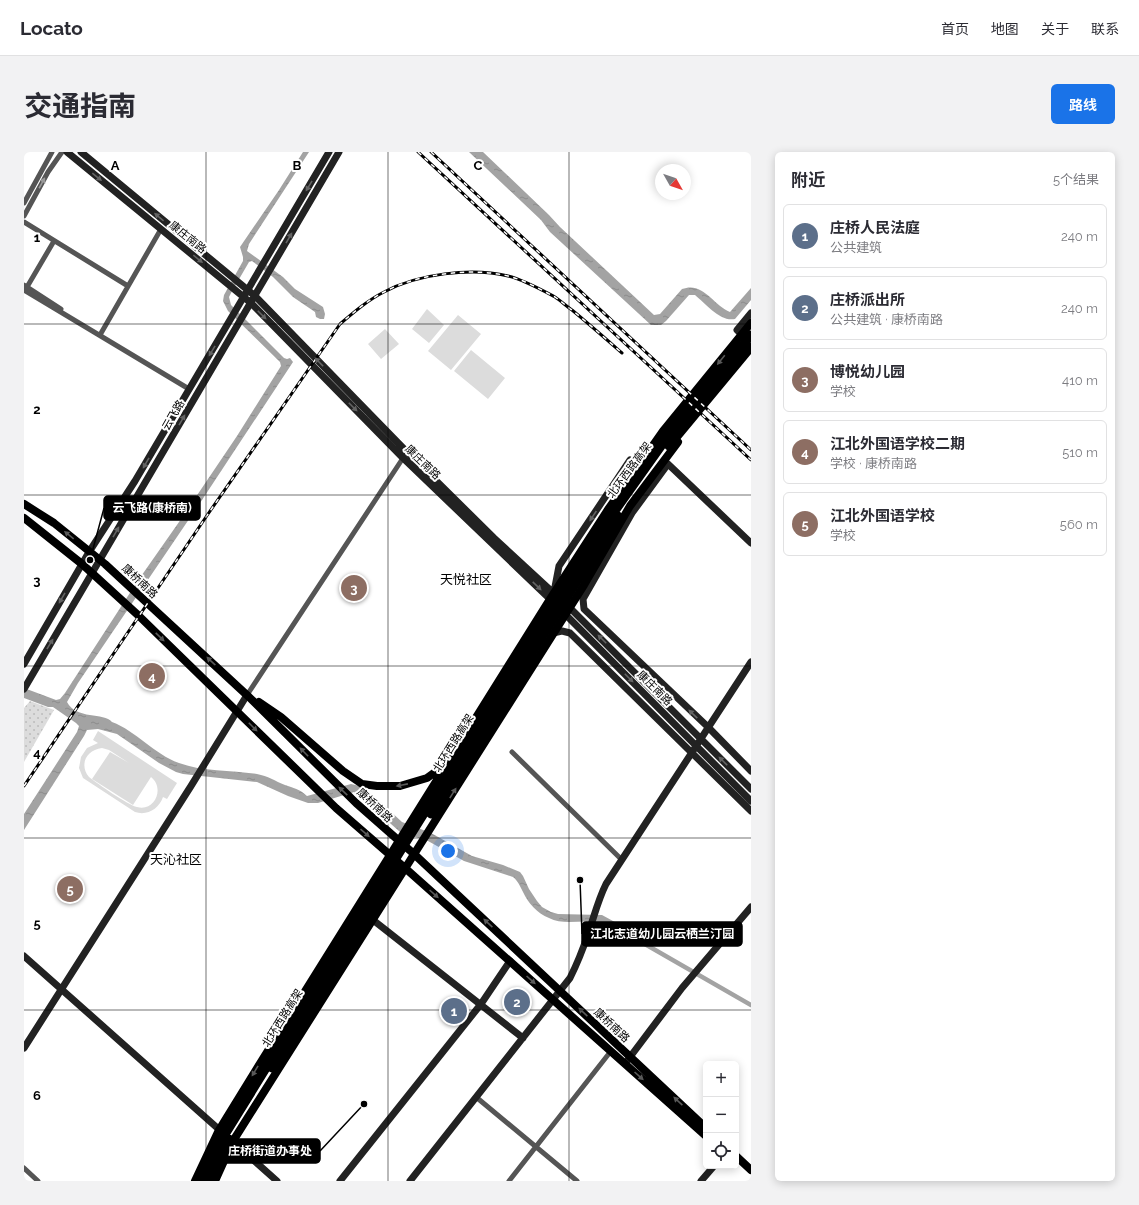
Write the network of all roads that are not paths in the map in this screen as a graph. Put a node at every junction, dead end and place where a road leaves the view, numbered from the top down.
1 (52, 152) edge
2 (62, 152) edge
3 (67, 152) edge
4 (81, 152) edge
5 (329, 152) edge
6 (339, 152) edge
7 (24, 203) edge
8 (24, 216) edge
9 (24, 222) edge
10 (161, 229) junction
11 (54, 241) junction
12 (128, 286) junction
13 (25, 288) edge
14 (247, 290) junction
15 (255, 296) junction
16 (244, 297) junction
17 (251, 303) junction
18 (751, 313) edge
19 (749, 329) edge
20 (100, 335) junction
21 (751, 345) edge
22 (751, 353) edge
23 (189, 389) junction
24 (405, 455) junction
25 (630, 460) dead end
26 (24, 504) edge
27 (24, 518) edge
28 (751, 543) edge
29 (89, 552) junction
30 (100, 560) junction
31 (82, 564) junction
32 (92, 573) junction
33 (552, 596) junction
34 (584, 609) junction
35 (567, 610) junction
36 (553, 633) junction
37 (751, 662) edge
38 (24, 664) edge
39 (24, 689) edge
40 (248, 696) junction
41 (237, 712) junction
42 (708, 727) junction
43 (701, 738) junction
44 (696, 746) junction
45 (512, 752) dead end
46 (691, 753) junction
47 (449, 762) junction
48 (751, 770) edge
49 (751, 789) edge
50 (751, 801) edge
51 (751, 811) edge
52 (400, 839) junction
53 (416, 851) junction
54 (390, 855) junction
55 (622, 860) junction
56 (405, 868) junction
57 (751, 907) edge
58 (373, 920) junction
59 (24, 956) edge
60 (510, 961) junction
61 (62, 989) junction
62 (560, 991) junction
63 (553, 1000) junction
64 (481, 1004) junction
65 (523, 1038) junction
66 (24, 1048) edge
67 (611, 1051) junction
68 (630, 1057) junction
69 (624, 1064) junction
70 (476, 1098) junction
71 (703, 1125) edge
72 (220, 1130) junction
73 (703, 1133) edge
74 (233, 1142) junction
75 (535, 1146) junction
76 (739, 1159) edge
77 (739, 1166) edge
78 (24, 1168) edge
79 (711, 1169) edge
80 (751, 1170) edge
81 (751, 1177) edge
82 (38, 1181) edge
83 (195, 1181) edge
84 (202, 1181) edge
85 (209, 1181) edge
86 (215, 1181) edge
87 (277, 1181) edge
88 (340, 1181) edge
89 (410, 1181) edge
90 (509, 1181) edge
91 (577, 1181) edge
92 (701, 1181) edge

1 - 7 street
8 -> 2 street
3 -> 10 street, 康庄南路
14 -> 4 street, 康庄南路
5 -> 14 street, 云飞路
15 -> 6 street, 云飞路
9 - 11 street
10 - 12 street
10 -> 16 street, 康庄南路
11 - 12 street
11 - 13 street
12 - 20 street
13 - 20 street
14 - 15 street, 康庄南路
14 - 16 street, 云飞路
15 - 17 street, 云飞路
24 -> 15 street, 康庄南路
16 - 17 street, 康庄南路
16 -> 23 street, 云飞路
17 -> 24 street, 康庄南路
30 -> 17 street, 云飞路
18 - 21 street
19 -> 33 main road
19 - 84 highway, 北环西路高架
20 - 23 street
21 - 85 highway, 北环西路高架
22 - 35 main road
23 -> 29 street, 云飞路
24 - 33 street, 康庄南路
24 - 40 street
25 -> 33 street
29 -> 26 main road, 康桥南路
27 - 31 main road
28 - 34 street
29 - 30 main road, 康桥南路
29 - 31 street, 云飞路
30 - 32 street, 云飞路
40 -> 30 main road, 康桥南路
31 - 32 main road, 康桥南路
31 -> 38 street, 云飞路
39 -> 32 street, 云飞路
32 -> 41 main road, 康桥南路
33 - 35 street, 康庄南路
33 - 47 main road
34 - 35 street
42 -> 34 street
35 - 36 main road
43 -> 35 street, 康庄南路
35 -> 44 street, 康庄南路
36 - 46 street
53 -> 36 main road
37 - 42 street
40 - 41 street
47 -> 40 main road
52 -> 40 main road, 康桥南路
41 -> 54 main road, 康桥南路
41 - 61 street
42 - 43 street
42 - 48 street
43 - 44 street
49 -> 43 street, 康庄南路
44 - 46 street
44 - 50 street, 康庄南路
45 - 55 street
46 - 51 street
46 - 55 street
47 - 52 main road
52 - 53 main road, 康桥南路
52 - 54 main road
53 - 56 main road
62 -> 53 main road, 康桥南路
54 - 56 main road, 康桥南路
54 -> 72 main road
55 - 62 street
56 - 58 main road
56 -> 60 main road, 康桥南路
57 - 68 street
58 - 64 street
58 - 74 main road
59 - 61 street
60 -> 63 main road, 康桥南路
60 - 64 street
61 - 66 street
61 - 72 street
62 - 63 street
68 -> 62 main road, 康桥南路
63 - 65 street
63 - 67 main road, 康桥南路
64 - 65 street
64 - 88 street
65 - 70 street
67 - 69 main road, 康桥南路
67 - 75 street
68 - 69 street
71 -> 68 main road, 康桥南路
69 -> 73 main road, 康桥南路
70 - 75 street
70 - 89 street
72 - 74 street
72 - 83 main road
74 - 86 main road
74 - 87 street
75 - 90 street
75 - 91 street
76 - 80 main road
77 - 81 main road
78 - 82 street
79 - 92 street

